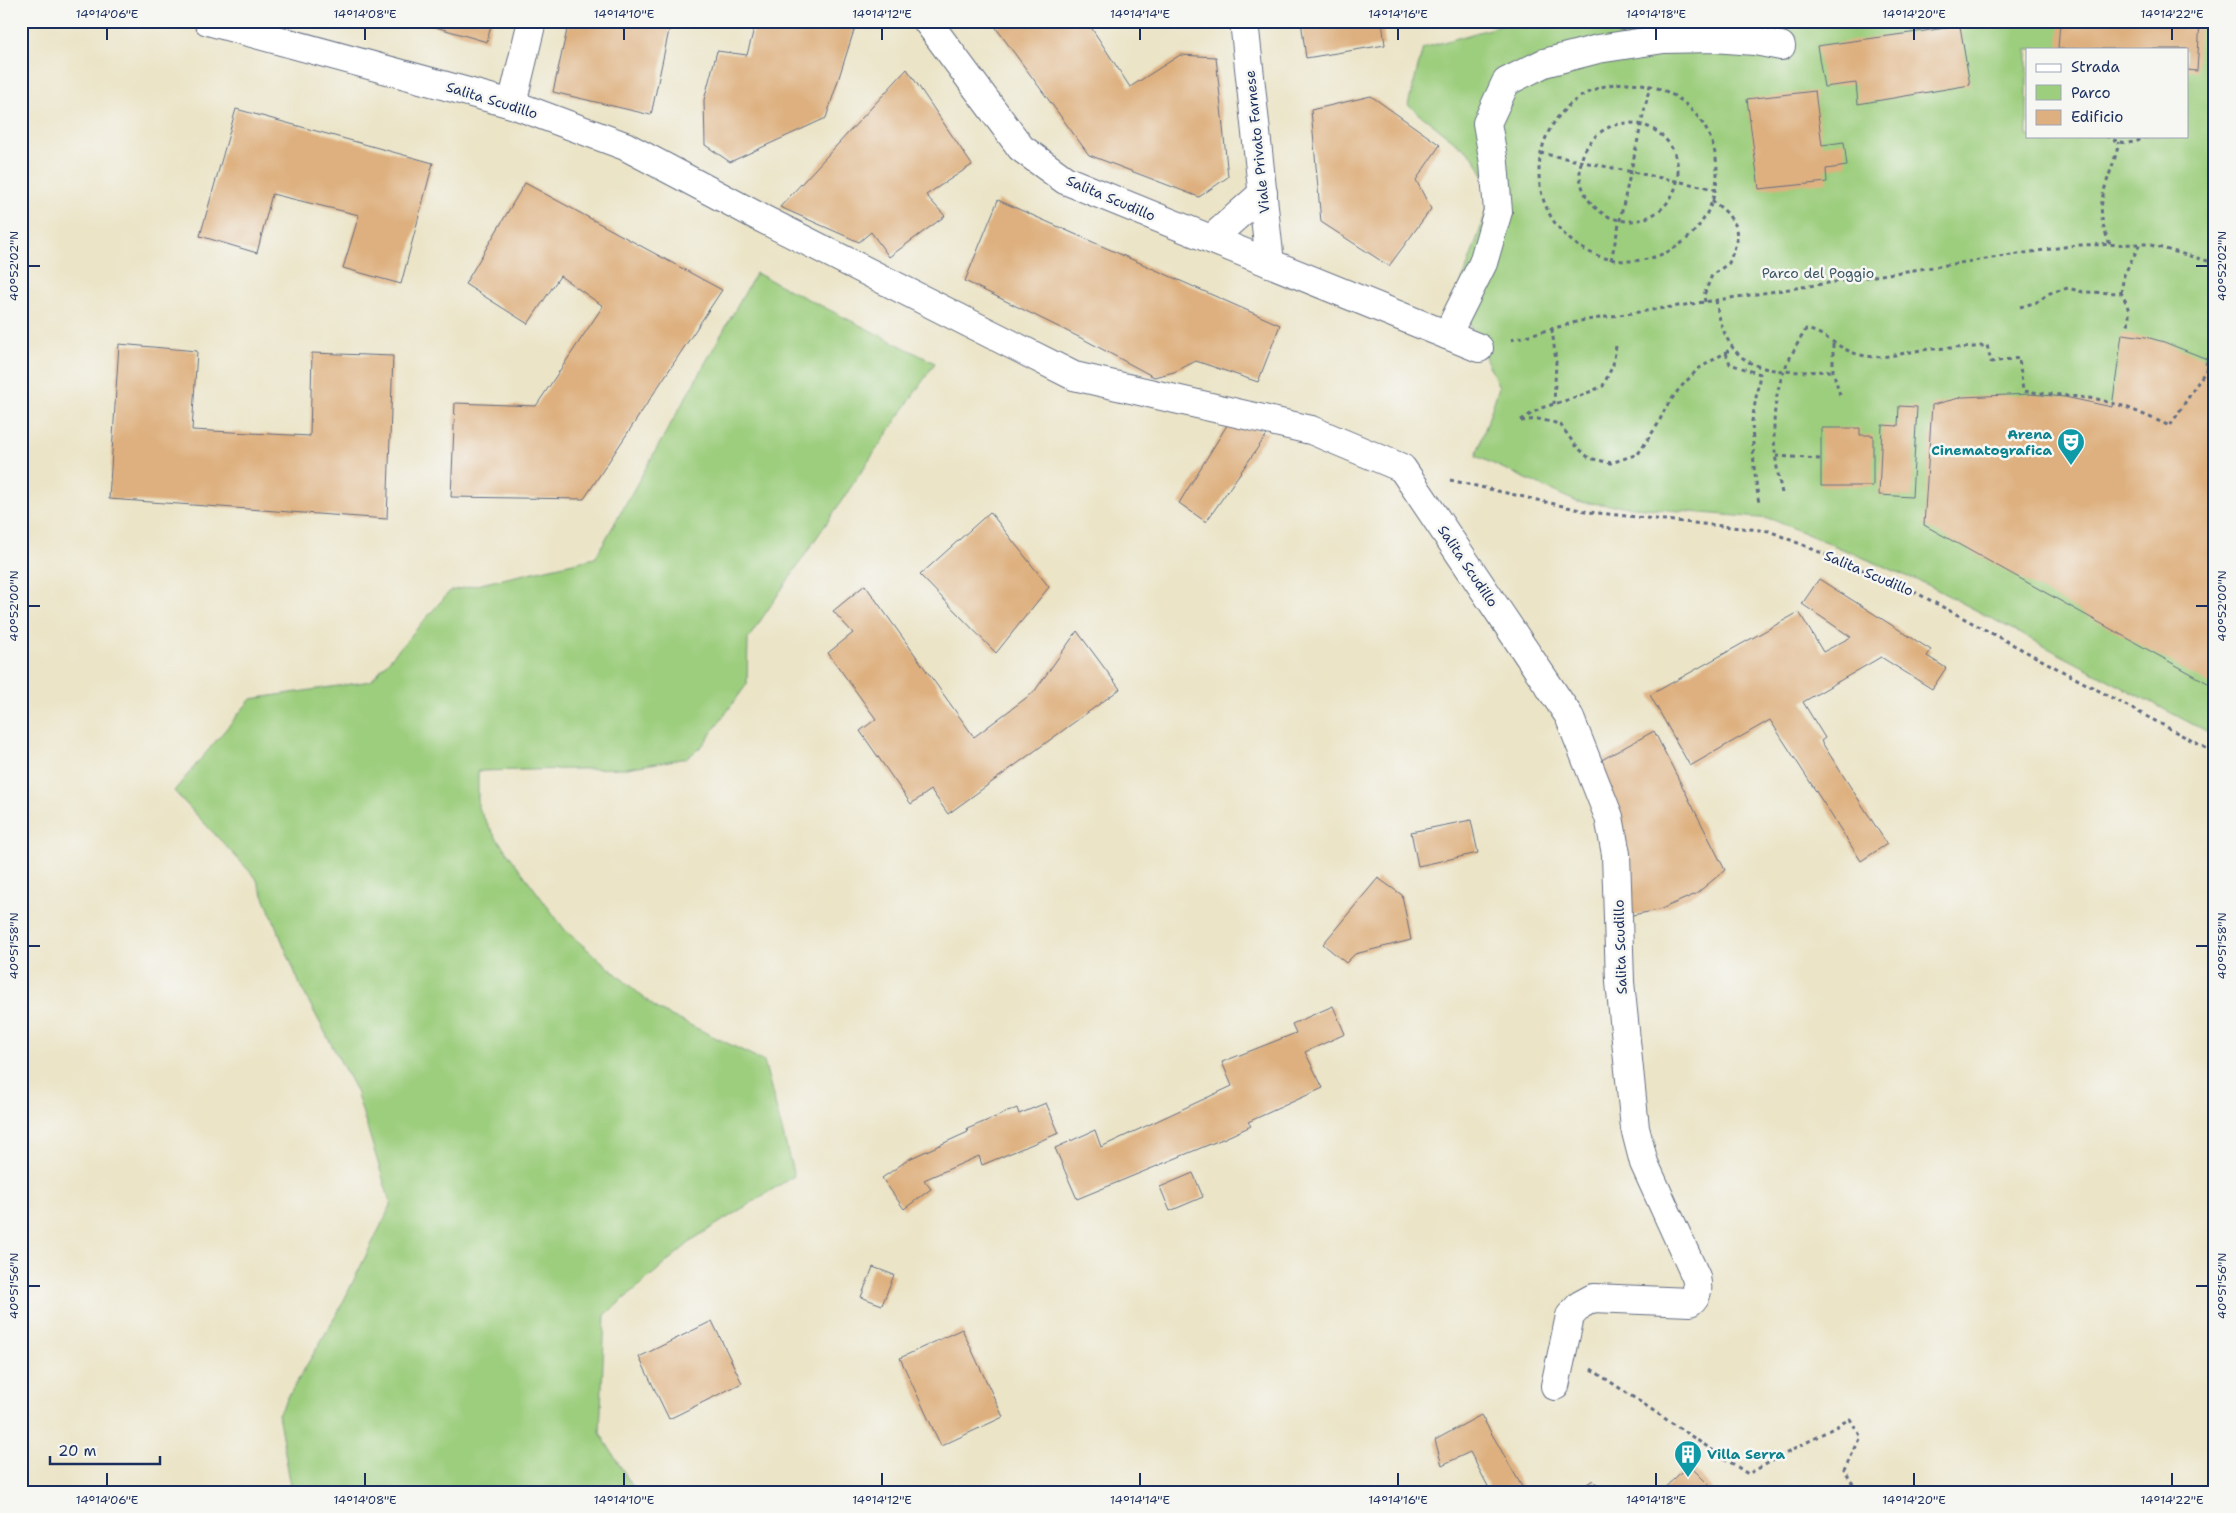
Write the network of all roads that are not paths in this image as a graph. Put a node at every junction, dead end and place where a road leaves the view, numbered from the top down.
1 (208, 21) edge
2 (532, 21) edge
3 (927, 21) edge
4 (1244, 21) edge
5 (1781, 46) dead end
6 (512, 104) junction
7 (1263, 193) junction
8 (1211, 239) junction
9 (1270, 263) junction
10 (1447, 335) junction
11 (1479, 348) road end
12 (1555, 1386) dead end

1 - 6 street, Salita Scudillo
2 - 6 street
3 - 8 street, Salita Scudillo
4 - 7 street, Viale Privato Farnese
5 - 10 street
6 - 12 street, Salita Scudillo
7 - 8 street
7 - 9 street, Viale Privato Farnese
8 - 9 street, Salita Scudillo
9 - 10 street, Salita Scudillo
10 - 11 street, Salita Scudillo

